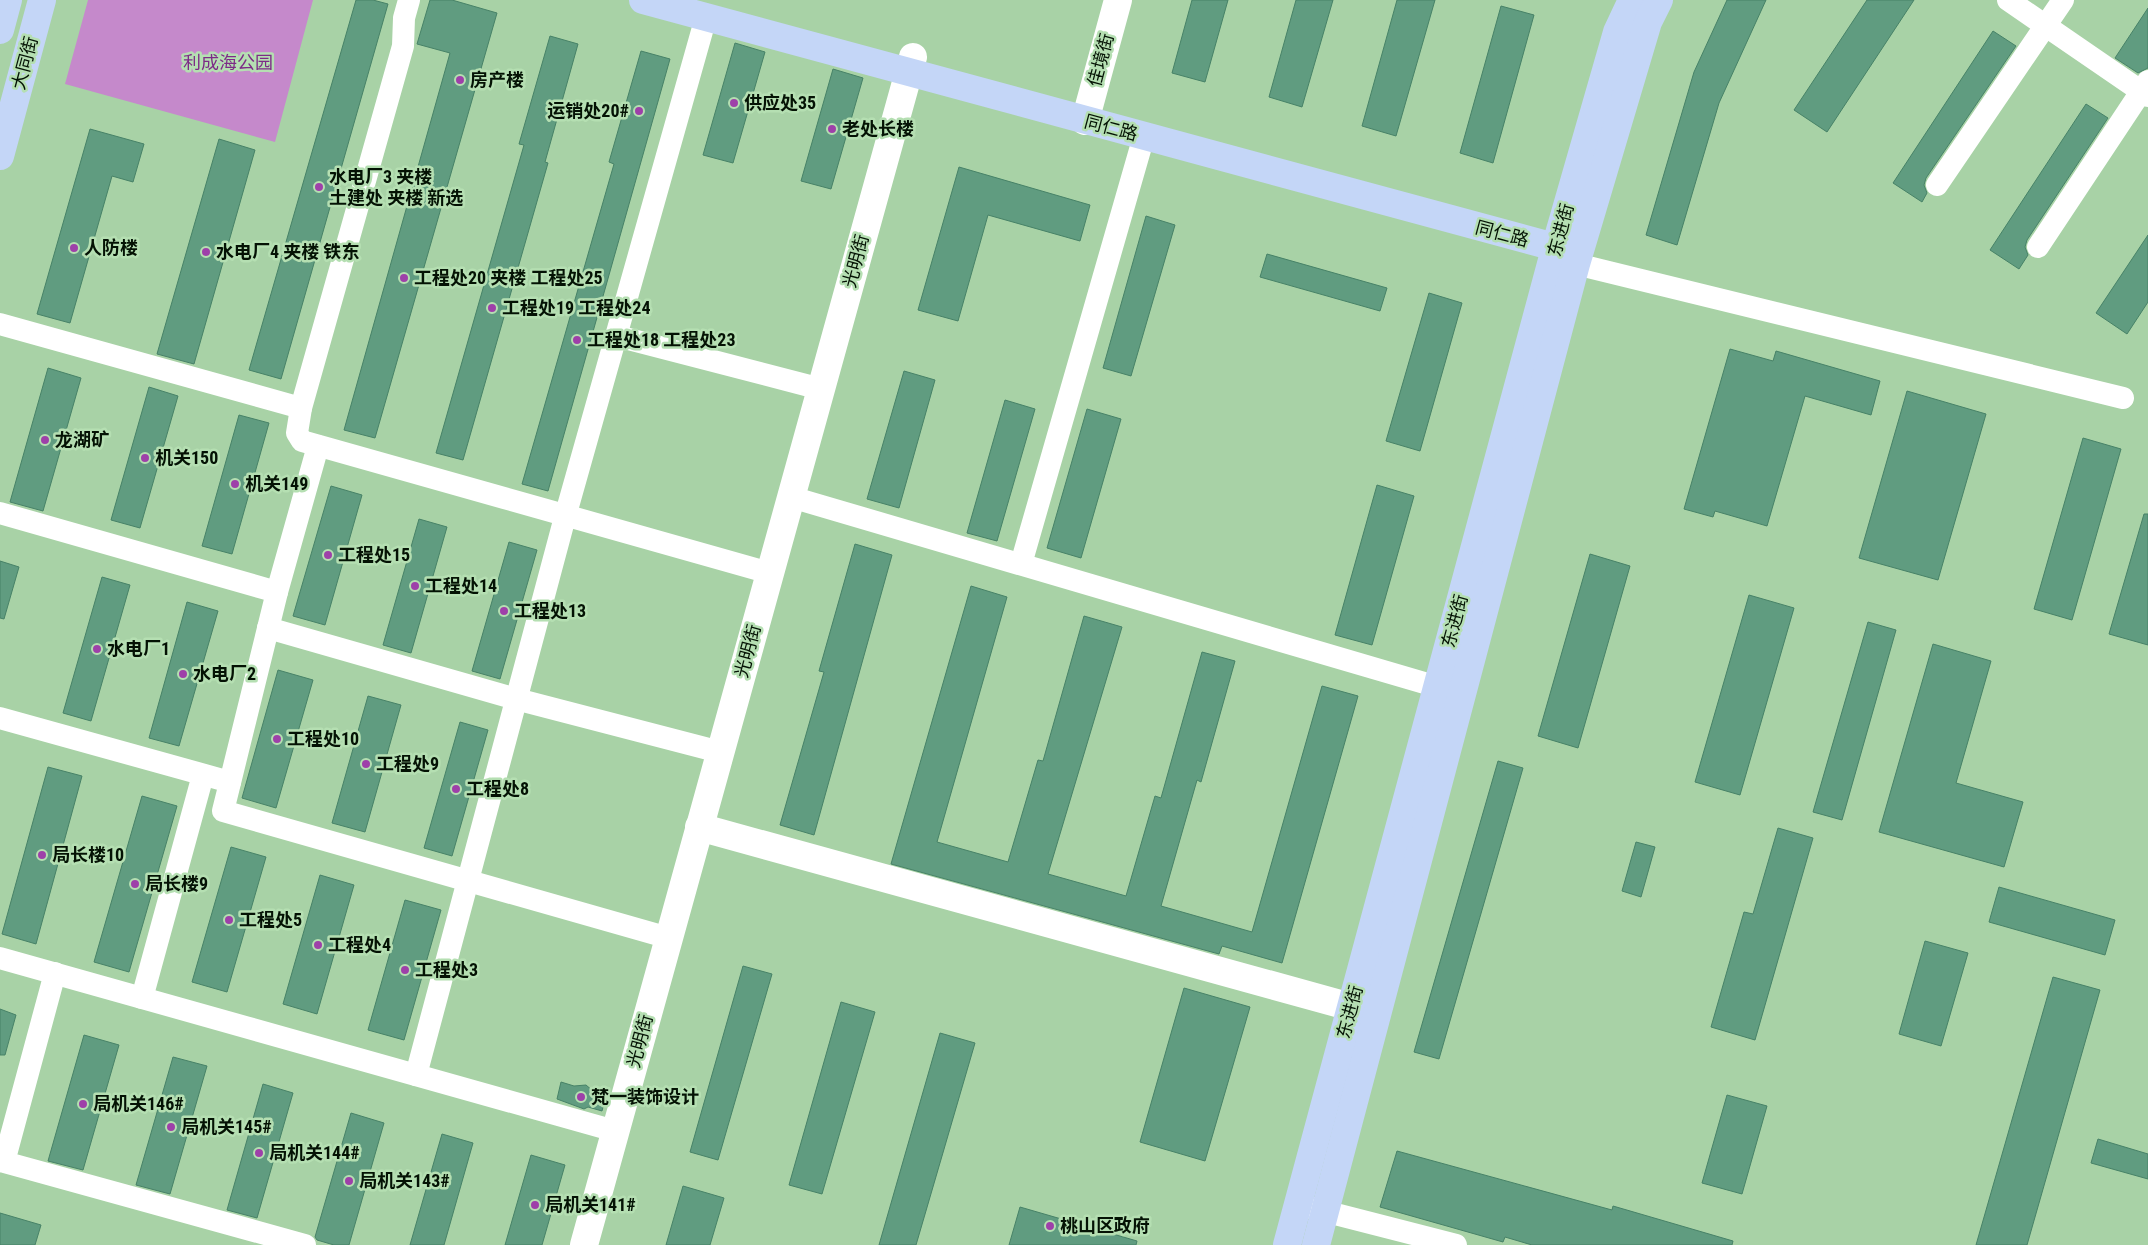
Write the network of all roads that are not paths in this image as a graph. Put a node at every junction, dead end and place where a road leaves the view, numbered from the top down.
1 (8, 0) edge
2 (42, 0) edge
3 (409, 0) edge
4 (643, 0) edge
5 (1118, 0) edge
6 (1632, 0) edge
7 (1659, 0) edge
8 (2008, 0) edge
9 (2063, 0) edge
10 (708, 9) edge
11 (2046, 26) junction
12 (0, 30) edge
13 (911, 65) junction
14 (2146, 89) edge
15 (1087, 112) junction
16 (1144, 136) junction
17 (0, 156) edge
18 (1937, 185) dead end
19 (2038, 247) dead end
20 (1571, 248) junction
21 (0, 324) edge
22 (617, 336) junction
23 (821, 389) junction
24 (2123, 398) dead end
25 (301, 408) junction
26 (318, 446) junction
27 (791, 497) junction
28 (0, 513) edge
29 (565, 516) junction
30 (1021, 564) junction
31 (770, 573) junction
32 (277, 592) junction
33 (268, 628) junction
34 (1438, 687) junction
35 (516, 699) junction
36 (0, 718) edge
37 (720, 752) junction
38 (203, 774) junction
39 (230, 782) junction
40 (699, 827) junction
41 (467, 882) junction
42 (669, 938) junction
43 (0, 958) edge
44 (55, 973) junction
45 (142, 998) junction
46 (1351, 1007) junction
47 (416, 1075) junction
48 (615, 1131) junction
49 (1298, 1204) junction
50 (1324, 1211) junction
51 (305, 1245) edge
52 (584, 1245) edge
53 (1287, 1245) edge
54 (1316, 1245) edge
55 (1456, 1245) edge

1 - 12 main road, 大同街
2 - 17 main road, 大同街
3 - 25 street
4 - 10 main road, 同仁路
5 - 15 main road, 佳境街
6 - 20 main road, 东进街
7 - 20 main road, 东进街
8 - 11 street
9 - 11 street
10 - 13 main road, 同仁路
10 - 22 street
11 - 14 street
11 - 18 street
13 - 15 main road, 同仁路
13 - 23 main road, 光明街
14 - 19 street
15 - 16 main road, 同仁路
15 - 20 main road, 同仁路
16 - 20 main road, 同仁路
16 - 30 street
20 - 24 street
20 - 34 main road, 东进街
20 - 50 main road, 东进街
21 - 25 street
22 - 23 street
22 - 29 street
23 - 27 main road, 光明街
25 - 26 street
26 - 29 street
26 - 32 street
27 - 30 street
27 - 31 main road, 光明街
28 - 32 street
29 - 31 street
29 - 35 street
30 - 34 street
31 - 37 main road, 光明街
32 - 33 street
33 - 35 street
33 - 39 street
34 - 46 main road, 东进街
35 - 37 street
35 - 41 street
36 - 38 street
37 - 40 main road, 光明街
38 - 39 street
38 - 45 street
39 - 41 street
40 - 42 main road, 光明街
40 - 46 main road
41 - 42 street
41 - 47 street
42 - 48 main road, 光明街
43 - 44 street
44 - 45 street
44 - 51 street
45 - 47 street
46 - 49 main road, 东进街
47 - 48 street
48 - 52 main road, 光明街
49 - 50 street
49 - 53 main road, 东进街
50 - 54 main road, 东进街
50 - 55 street

